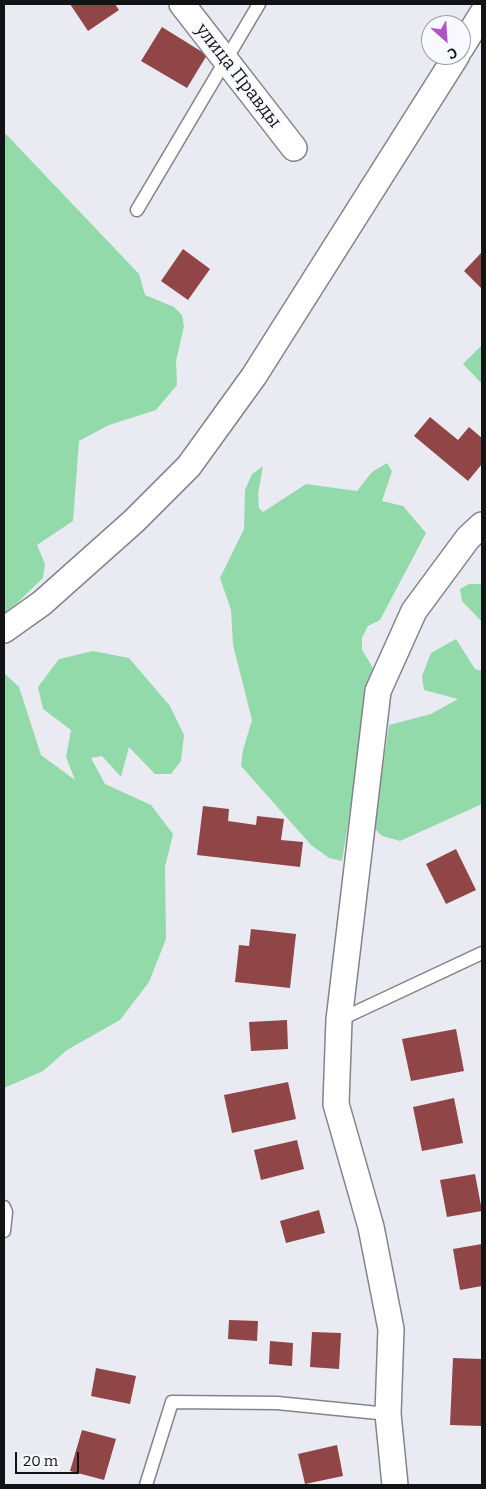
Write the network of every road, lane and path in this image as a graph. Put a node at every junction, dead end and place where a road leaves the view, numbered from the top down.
1 (182, 4) edge
2 (259, 4) edge
3 (482, 14) edge
4 (471, 32) edge
5 (225, 59) junction
6 (451, 65) edge
7 (294, 148) dead end
8 (137, 210) dead end
9 (482, 525) edge
10 (4, 630) edge
11 (482, 953) edge
12 (339, 1020) junction
13 (4, 1207) edge
14 (4, 1231) edge
15 (388, 1414) junction
16 (146, 1485) edge
17 (394, 1485) edge

1 - 5 street, улица Правды
2 - 5 lane
3 - 4 street
5 - 7 street, улица Правды
5 - 8 lane
6 - 10 street
9 - 12 street
11 - 12 lane
12 - 15 street
13 - 14 lane
15 - 16 lane
15 - 17 street

